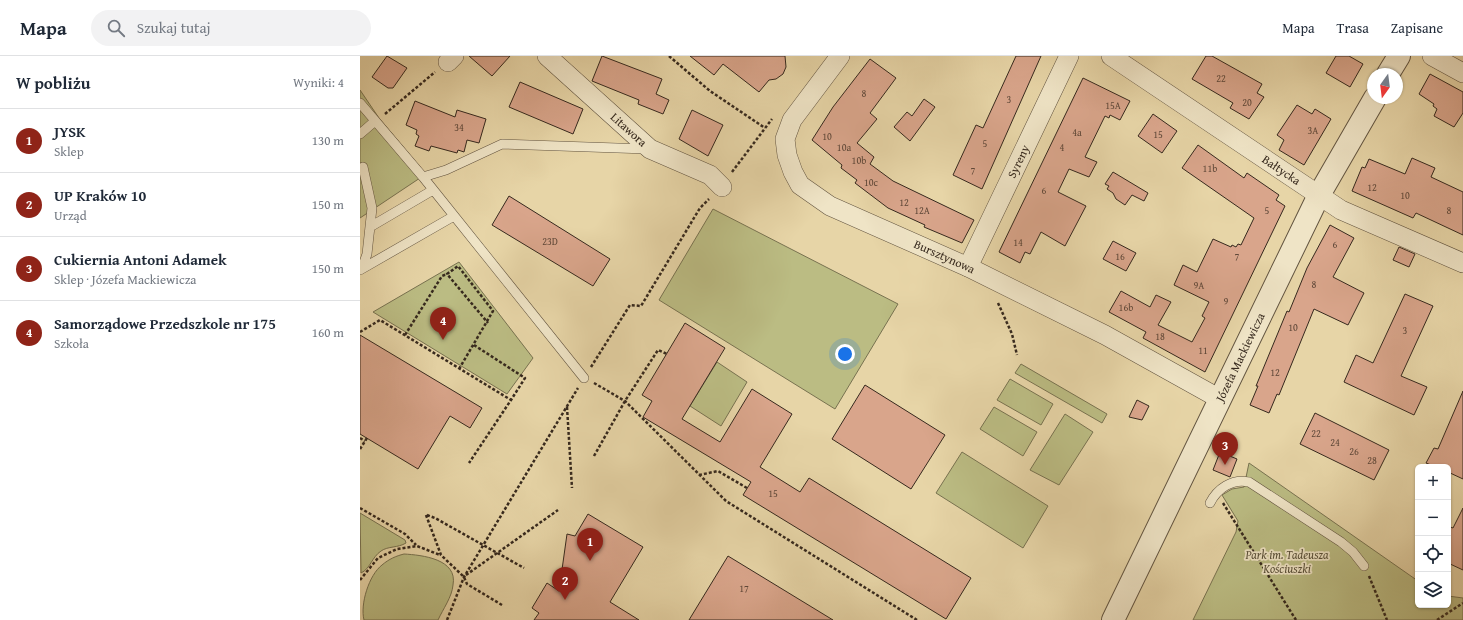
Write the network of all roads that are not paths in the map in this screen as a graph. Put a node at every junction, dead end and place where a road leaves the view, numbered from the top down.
1 (547, 56) edge
2 (840, 56) edge
3 (1069, 56) edge
4 (1111, 56) edge
5 (1399, 56) edge
6 (1432, 56) edge
7 (1392, 68) edge
8 (1463, 73) edge
9 (360, 103) edge
10 (1372, 104) edge
11 (375, 121) junction
12 (360, 134) edge
13 (650, 149) junction
14 (363, 167) dead end
15 (423, 177) junction
16 (722, 187) road end
17 (433, 190) junction
18 (1319, 195) junction
19 (454, 216) junction
20 (370, 227) junction
21 (1463, 263) edge
22 (968, 267) junction
23 (361, 269) edge
24 (584, 378) road end
25 (1220, 399) junction
26 (1210, 503) dead end
27 (1364, 566) road end
28 (1113, 620) edge

1 - 13 street, Litawora
2 - 22 street, Bursztynowa
3 - 22 street, Syreny
4 - 18 street, Bałtycka
5 - 7 street
6 - 8 street
9 - 11 lane
10 - 18 street, Józefa Mackiewicza
11 - 12 lane
11 - 15 lane
13 - 15 lane
13 - 16 street, Litawora
14 - 20 lane
15 - 17 lane
17 - 19 lane
17 - 20 lane
18 - 21 street, Bałtycka
18 - 25 street, Józefa Mackiewicza
19 - 23 lane
19 - 24 lane
20 - 23 lane
22 - 25 street, Bursztynowa
25 - 28 street, Józefa Mackiewicza
26 - 27 lane

